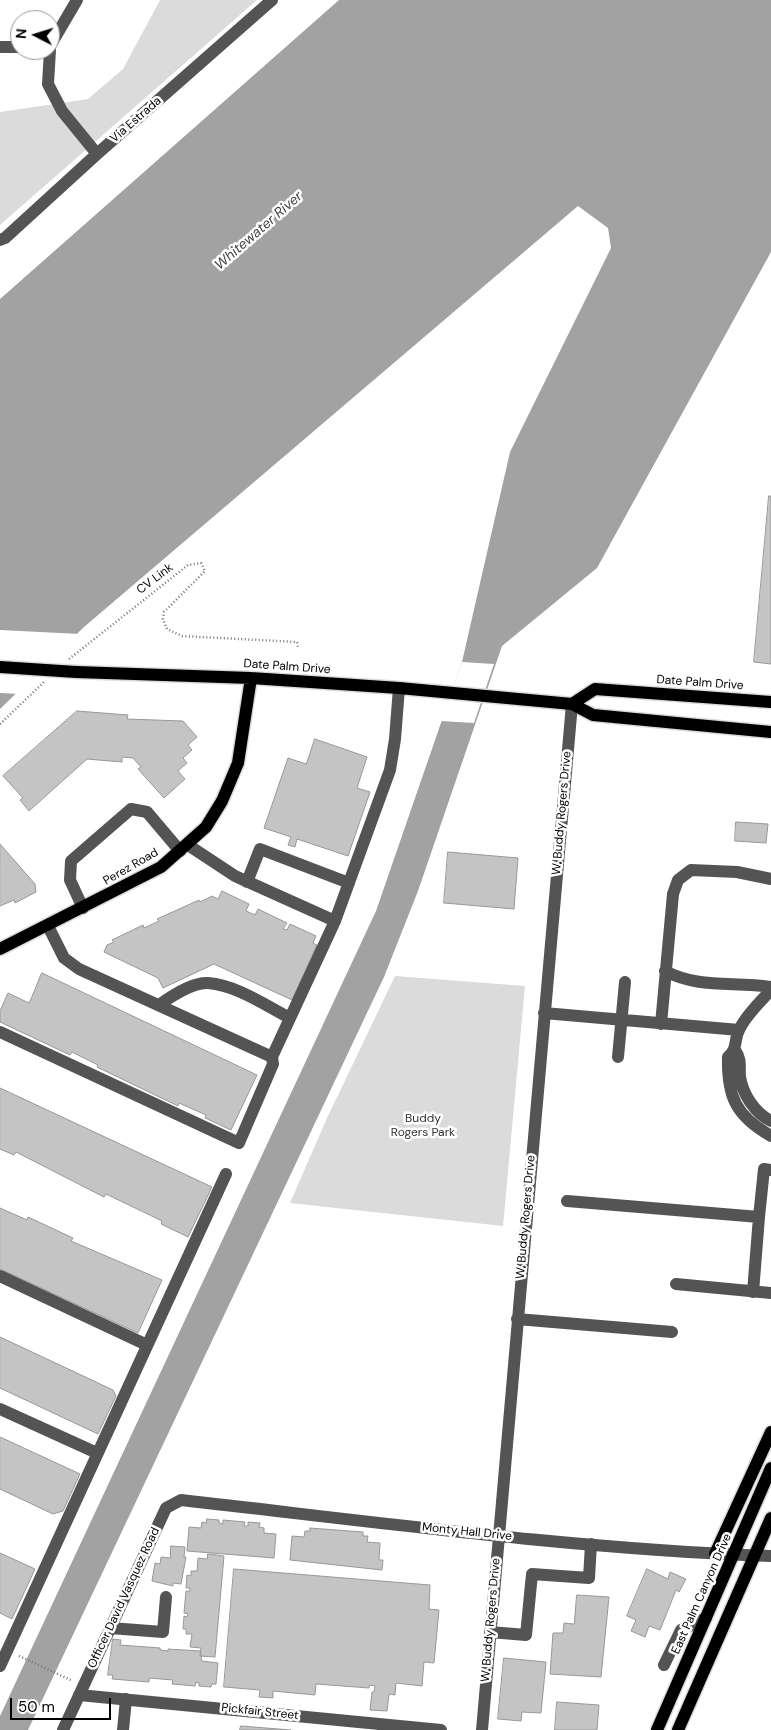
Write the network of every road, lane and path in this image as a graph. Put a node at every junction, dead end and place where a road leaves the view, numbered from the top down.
1 (77, 0) edge
2 (272, 0) edge
3 (60, 29) edge
4 (49, 60) edge
5 (97, 154) junction
6 (0, 240) edge
7 (298, 648) dead end
8 (68, 659) dead end
9 (0, 667) edge
10 (251, 678) junction
11 (47, 680) dead end
12 (399, 688) junction
13 (771, 702) edge
14 (572, 704) junction
15 (0, 724) edge
16 (771, 732) edge
17 (184, 848) junction
18 (771, 879) edge
19 (248, 882) junction
20 (349, 883) junction
21 (83, 908) junction
22 (335, 921) junction
23 (48, 926) junction
24 (2, 944) edge
25 (665, 970) junction
26 (625, 982) dead end
27 (771, 989) edge
28 (159, 1006) junction
29 (544, 1013) junction
30 (290, 1018) junction
31 (621, 1021) junction
32 (661, 1024) junction
33 (738, 1030) junction
34 (0, 1032) edge
35 (735, 1050) junction
36 (272, 1057) junction
37 (618, 1057) dead end
38 (771, 1121) edge
39 (771, 1136) edge
40 (771, 1170) edge
41 (226, 1174) dead end
42 (567, 1201) dead end
43 (759, 1217) junction
44 (0, 1276) edge
45 (676, 1284) dead end
46 (753, 1292) junction
47 (771, 1293) edge
48 (517, 1319) junction
49 (672, 1332) dead end
50 (147, 1345) junction
51 (0, 1409) edge
52 (771, 1432) edge
53 (97, 1454) junction
54 (771, 1468) edge
55 (181, 1500) joint
56 (771, 1518) edge
57 (498, 1535) junction
58 (591, 1544) junction
59 (715, 1554) junction
60 (735, 1554) junction
61 (755, 1555) junction
62 (771, 1556) edge
63 (166, 1597) dead end
64 (706, 1618) junction
65 (110, 1628) junction
66 (490, 1632) junction
67 (16, 1654) dead end
68 (664, 1665) dead end
69 (0, 1666) edge
70 (58, 1674) dead end
71 (79, 1695) junction
72 (126, 1699) junction
73 (335, 1725) edge
74 (63, 1730) edge
75 (123, 1730) edge
76 (441, 1730) edge
77 (482, 1730) edge
78 (657, 1730) edge
79 (678, 1730) edge

1 - 3 street
2 - 5 street, Via Estrada
4 - 5 street
5 - 6 street, Via Estrada
7 - 8 path, CV Link
9 - 10 main road, Date Palm Drive, bridge
10 - 12 main road, Date Palm Drive
10 - 17 main road, Perez Road
11 - 15 path
12 - 14 main road, Date Palm Drive
12 - 20 street
13 - 14 main road, Date Palm Drive
14 - 16 main road, Date Palm Drive
14 - 29 street, W. Buddy Rogers Drive
17 - 19 street
17 - 21 main road, Perez Road
17 - 21 street
18 - 25 street
19 - 20 street
19 - 22 street
20 - 22 street
21 - 23 main road, Perez Road
22 - 30 street
23 - 24 main road, Perez Road
23 - 28 street
25 - 27 street
25 - 32 street
26 - 31 street
27 - 33 street
28 - 30 street
28 - 36 street
29 - 31 street
29 - 48 street, W. Buddy Rogers Drive
30 - 36 street
31 - 32 street
31 - 37 street
32 - 33 street
33 - 35 street
34 - 36 street
35 - 38 street
35 - 39 street
40 - 43 street
41 - 50 street
42 - 43 street
43 - 46 street
44 - 50 street
45 - 46 street
46 - 47 street
48 - 49 street
48 - 57 street, W. Buddy Rogers Drive
50 - 53 street
51 - 53 street
52 - 59 main road
53 - 69 street
54 - 60 main road, East Palm Canyon Drive
55 - 57 street, Monty Hall Drive
55 - 65 street, Officer David Vasquez Road
56 - 61 main road
57 - 58 street, Monty Hall Drive
57 - 66 street, W. Buddy Rogers Drive
58 - 59 street, Monty Hall Drive
58 - 66 street
59 - 60 street, Monty Hall Drive
60 - 61 street, Monty Hall Drive
60 - 64 main road, East Palm Canyon Drive
61 - 62 street, Monty Hall Drive
61 - 79 main road
63 - 65 street
64 - 68 street
64 - 78 main road, East Palm Canyon Drive
65 - 71 street, Officer David Vasquez Road
66 - 77 street, W. Buddy Rogers Drive
67 - 70 path
71 - 72 street, Pickfair Street
71 - 74 street, Officer David Vasquez Road
72 - 73 street, Pickfair Street
72 - 75 street
73 - 76 street, Pickfair Street

